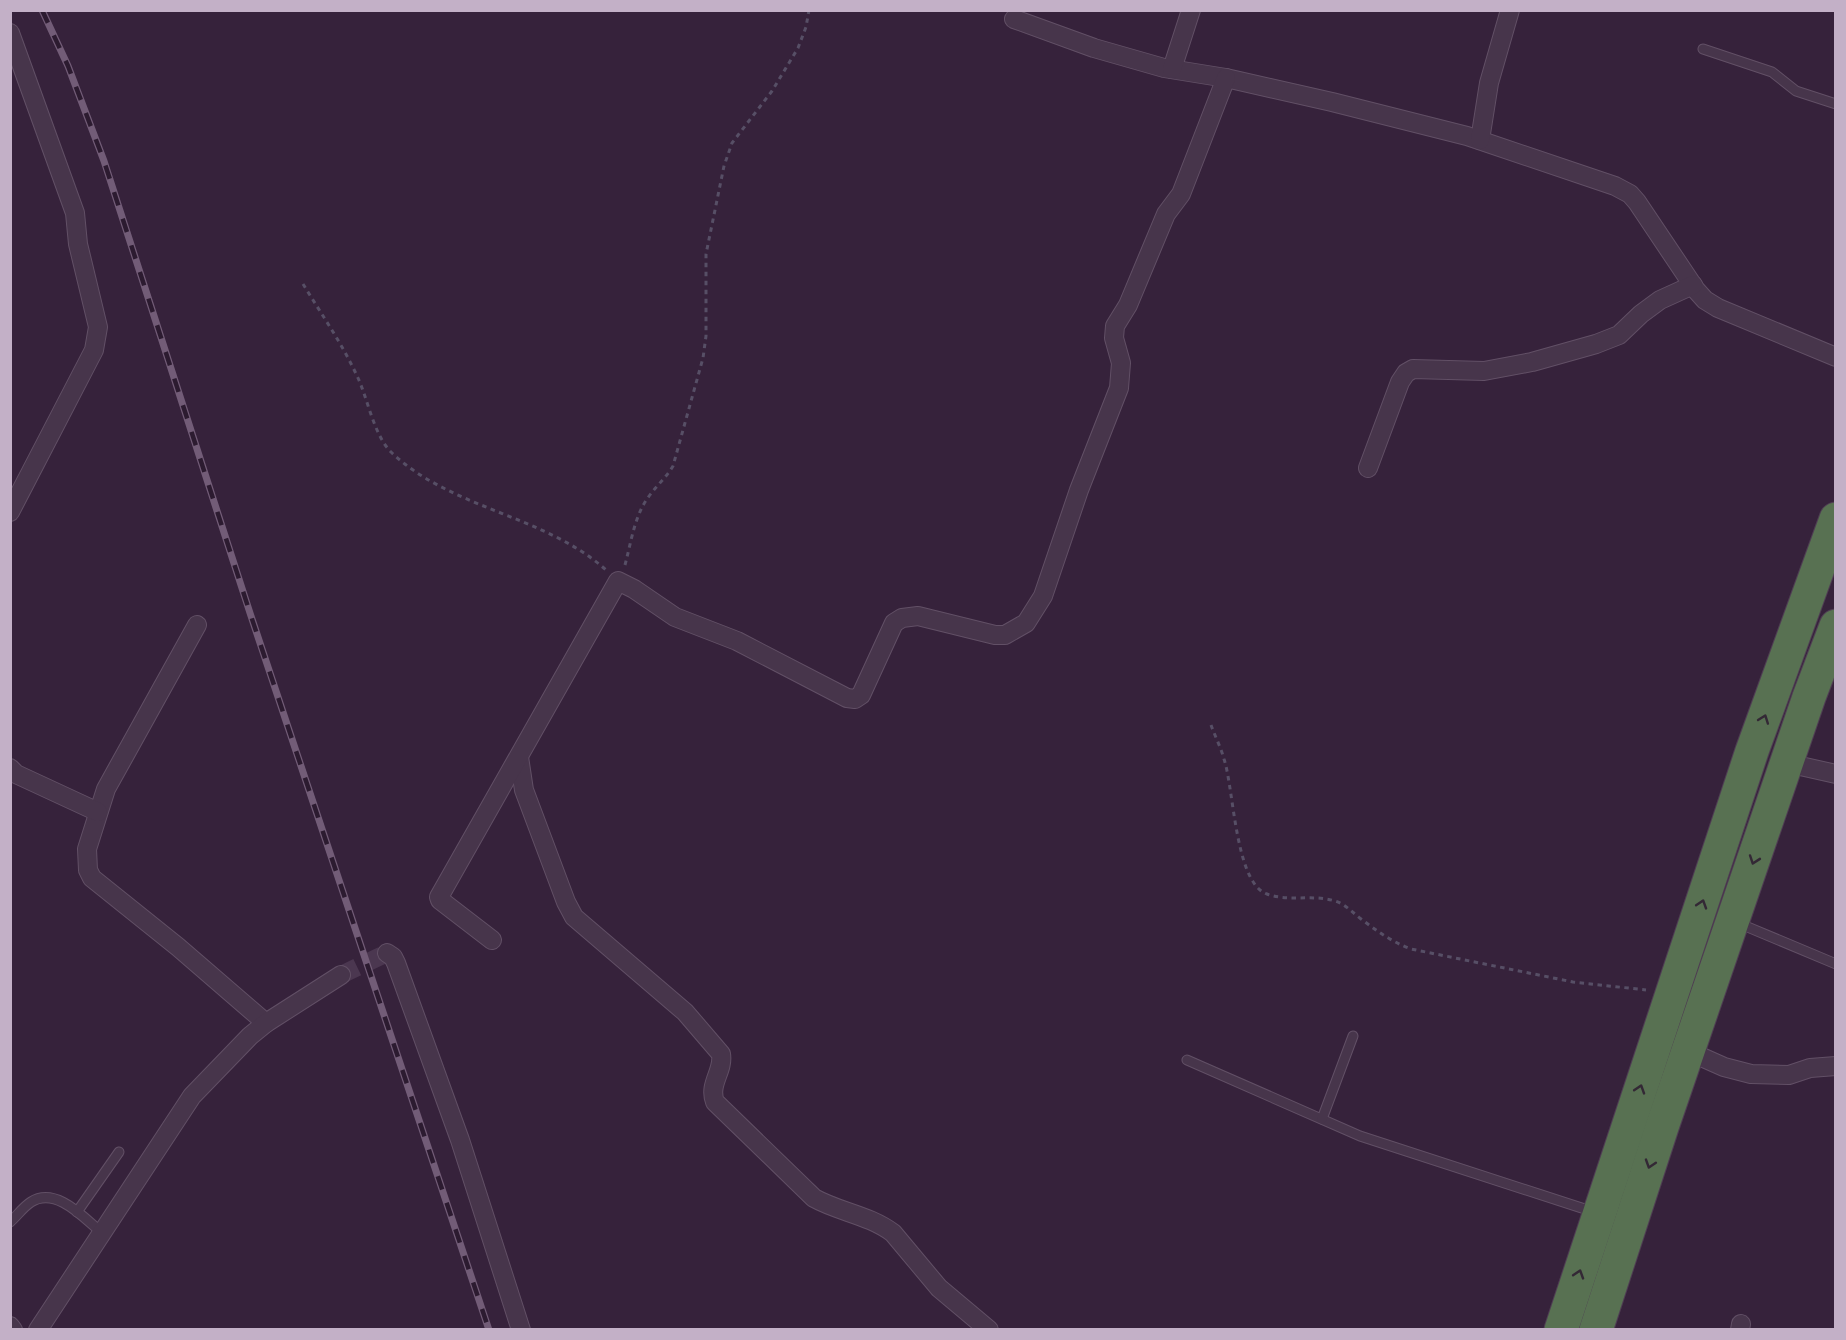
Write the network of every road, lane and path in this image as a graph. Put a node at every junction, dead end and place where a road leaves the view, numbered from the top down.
1 (809, 10) edge
2 (1191, 10) edge
3 (1510, 10) edge
4 (1014, 19) dead end
5 (10, 33) edge
6 (1703, 49) dead end
7 (1172, 69) junction
8 (1226, 78) junction
9 (1836, 104) edge
10 (1480, 140) junction
11 (303, 284) dead end
12 (1693, 285) junction
13 (1836, 357) edge
14 (1368, 468) dead end
15 (10, 512) edge
16 (1836, 519) edge
17 (620, 581) junction
18 (197, 625) dead end
19 (1836, 626) edge
20 (1211, 725) dead end
21 (519, 757) junction
22 (1787, 763) junction
23 (10, 768) edge
24 (1836, 774) edge
25 (1732, 811) junction
26 (98, 812) junction
27 (1766, 822) junction
28 (1733, 921) junction
29 (492, 940) dead end
30 (387, 953) dead end
31 (1836, 964) edge
32 (341, 975) tunnel mouth
33 (1672, 994) junction
34 (266, 1023) junction
35 (1353, 1036) dead end
36 (1688, 1051) junction
37 (1187, 1060) dead end
38 (1836, 1066) edge
39 (1322, 1119) junction
40 (119, 1152) dead end
41 (77, 1212) junction
42 (1599, 1213) junction
43 (10, 1222) edge
44 (101, 1232) junction
45 (38, 1329) edge
46 (521, 1329) edge
47 (989, 1329) edge
48 (1561, 1329) edge
49 (1596, 1329) edge

1 - 17 path
2 - 7 street
3 - 10 street
4 - 7 street
5 - 15 street
6 - 9 lane
7 - 8 street
8 - 10 street
8 - 17 street
10 - 12 street
11 - 17 path
12 - 13 street
12 - 14 street
25 -> 16 highway
17 - 21 street
18 - 26 street
19 - 22 highway
20 - 33 path
21 - 29 street
21 - 47 street
22 - 24 street
22 - 27 highway
23 - 26 street
25 - 27 highway
33 -> 25 highway
26 - 34 street
27 -> 28 highway
28 - 31 lane
28 - 36 highway
30 - 46 street
32 - 34 street
42 -> 33 highway
34 - 44 street
35 - 39 lane
36 - 38 street
36 -> 49 highway
37 - 39 lane
39 - 42 lane
40 - 41 lane
41 - 43 lane
41 - 44 lane
48 -> 42 highway
44 - 45 street

